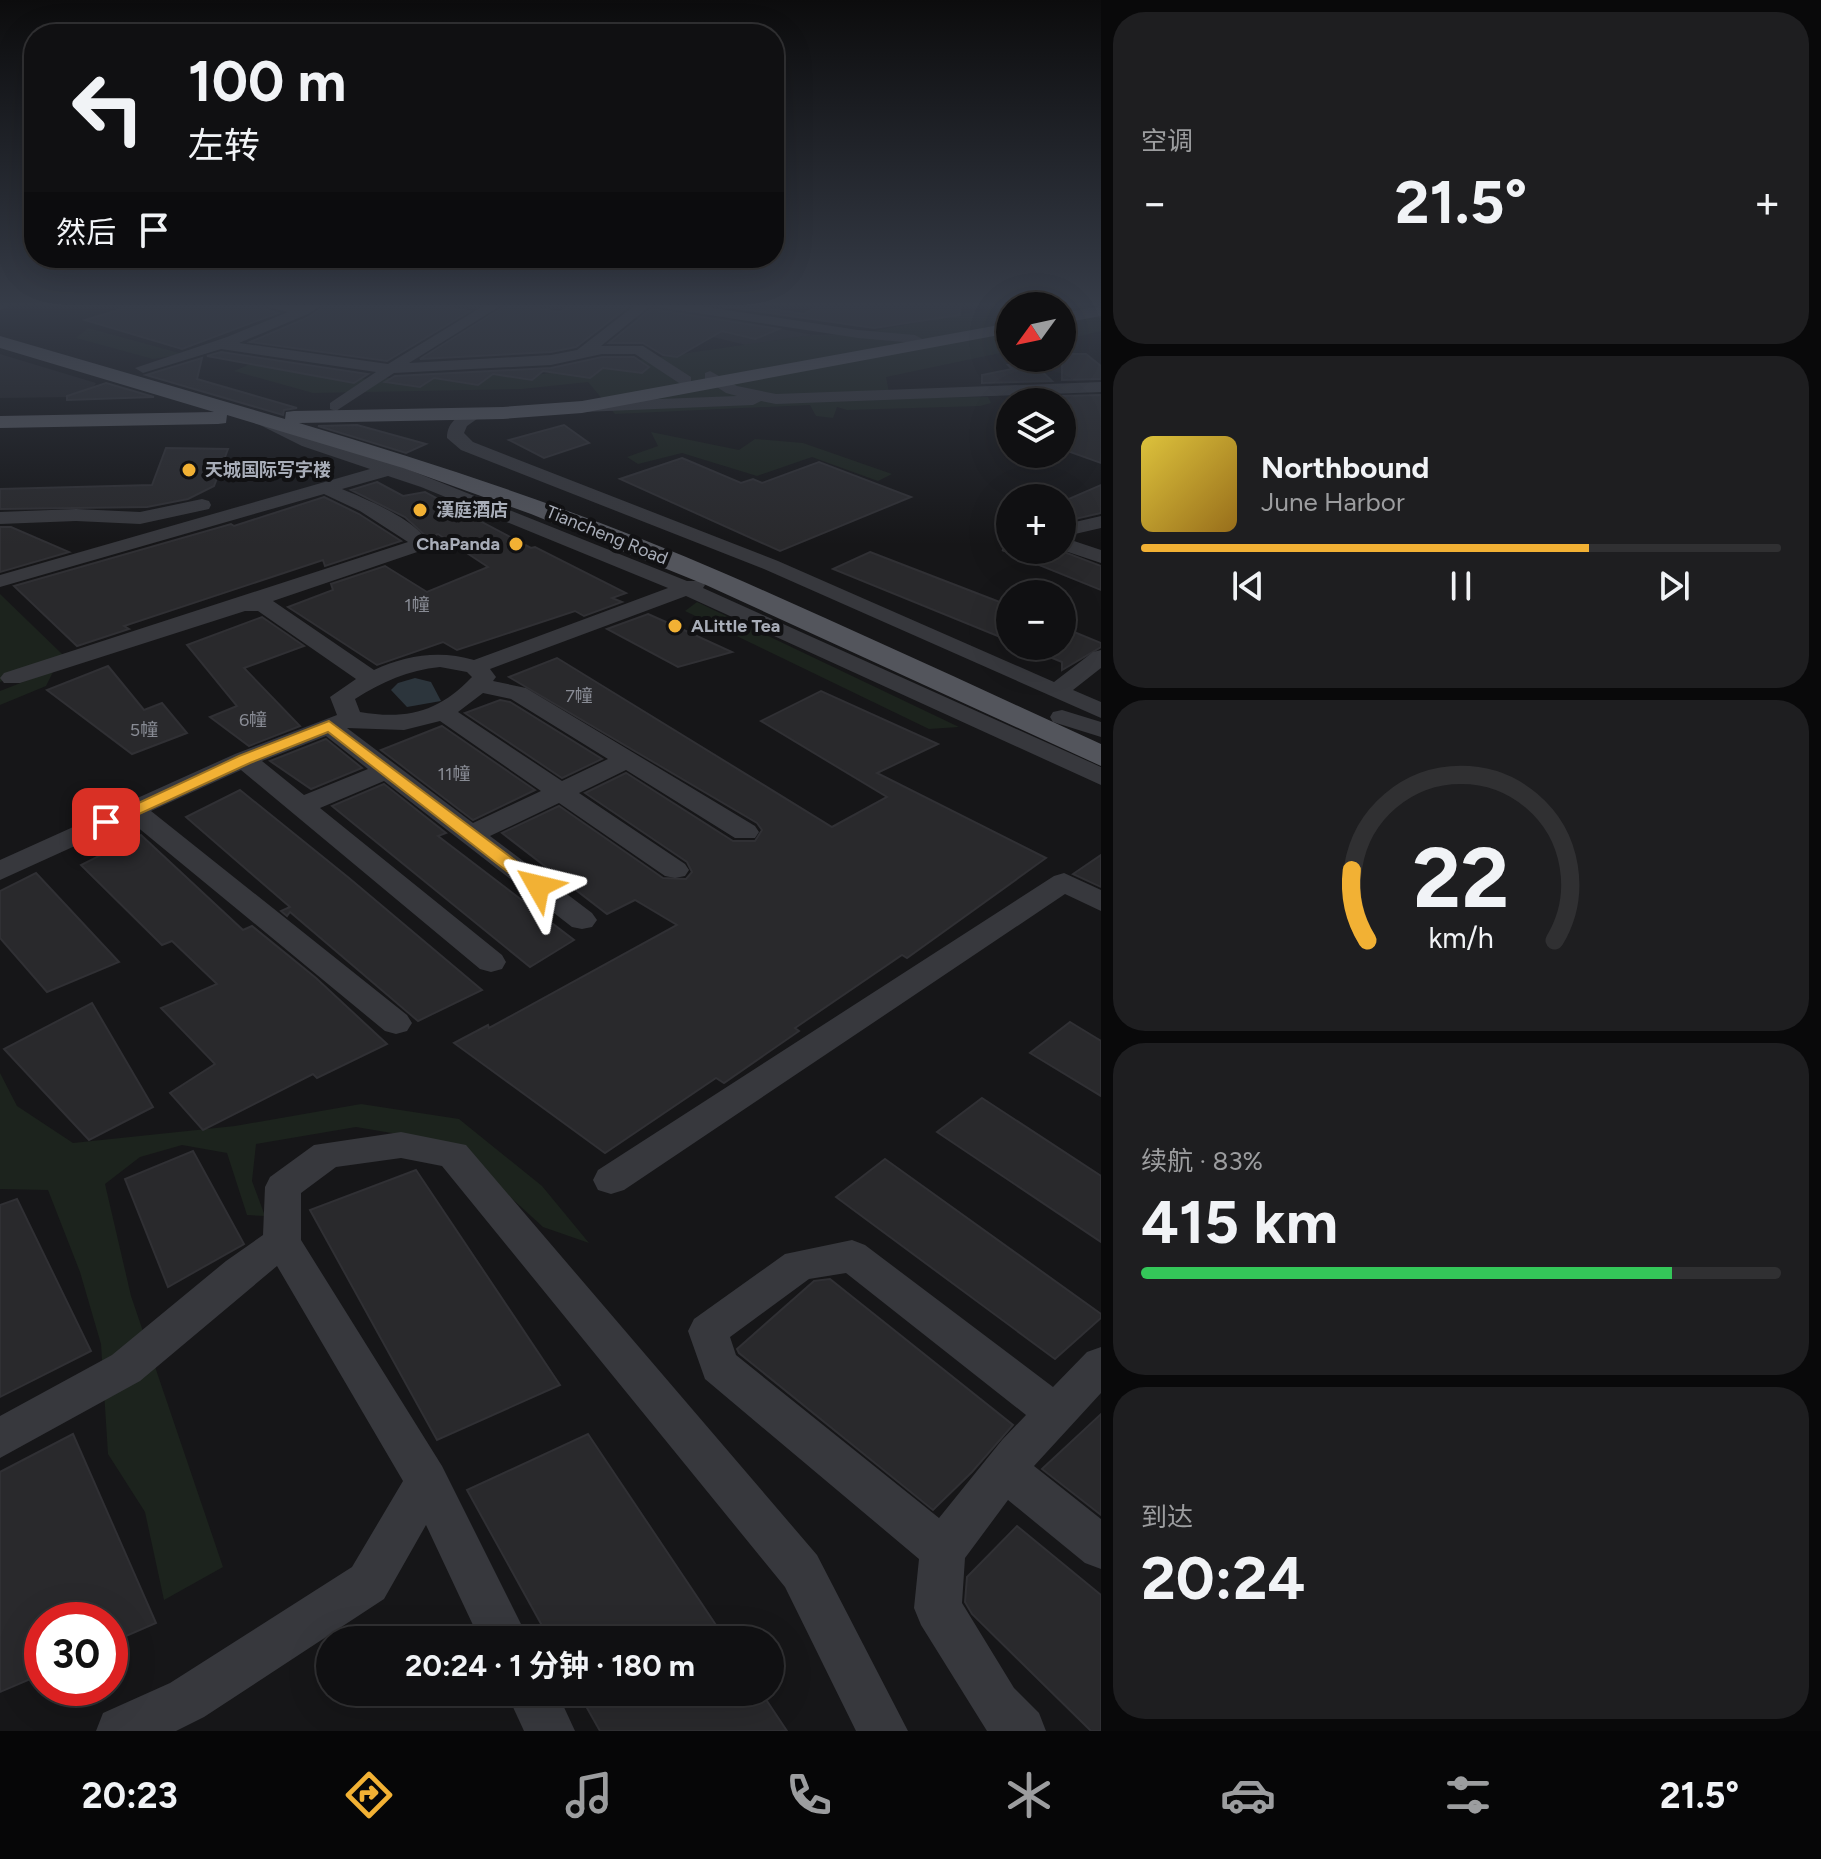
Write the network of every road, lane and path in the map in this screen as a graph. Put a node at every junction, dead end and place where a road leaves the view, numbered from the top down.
1 (141, 384) edge
2 (187, 384) edge
3 (368, 384) edge
4 (652, 384) edge
5 (696, 384) edge
6 (724, 384) edge
7 (1101, 387) edge
8 (776, 399) junction
9 (0, 405) edge
10 (582, 407) junction
11 (223, 408) junction
12 (327, 411) junction
13 (0, 412) edge
14 (269, 413) junction
15 (476, 414) junction
16 (0, 424) edge
17 (401, 466) junction
18 (549, 478) junction
19 (326, 488) junction
20 (586, 506) junction
21 (257, 507) junction
22 (530, 514) junction
23 (0, 518) edge
24 (1101, 522) edge
25 (1076, 528) edge
26 (1076, 548) edge
27 (1101, 557) edge
28 (715, 579) junction
29 (0, 581) edge
30 (686, 588) junction
31 (243, 605) junction
32 (1101, 657) edge
33 (881, 658) junction
34 (477, 676) junction
35 (12, 678) dead end
36 (370, 678) junction
37 (1059, 704) junction
38 (439, 710) junction
39 (1101, 711) edge
40 (340, 722) junction
41 (1101, 732) edge
42 (1101, 756) edge
43 (244, 759) junction
44 (627, 760) junction
45 (387, 770) junction
46 (1101, 776) edge
47 (560, 792) junction
48 (301, 806) junction
49 (133, 810) junction
50 (745, 832) dead end
51 (471, 835) junction
52 (675, 870) dead end
53 (0, 871) edge
54 (1101, 902) edge
55 (582, 920) dead end
56 (491, 962) dead end
57 (396, 1023) dead end
58 (611, 1180) dead end
59 (282, 1242) junction
60 (1101, 1365) edge
61 (1056, 1413) junction
62 (0, 1438) edge
63 (1005, 1470) junction
64 (427, 1481) junction
65 (1101, 1547) edge
66 (943, 1550) junction
67 (498, 1626) edge
68 (538, 1706) edge
69 (121, 1731) edge
70 (550, 1731) edge
71 (883, 1731) edge
72 (1021, 1731) edge

1 - 11 main road, Tiancheng Road
2 - 14 main road, Tiancheng Road
3 - 12 street
4 - 12 main road
5 - 10 main road
6 - 8 street
7 - 8 street
8 - 10 street
9 - 11 main road
10 - 15 main road
11 - 13 main road
11 - 14 main road, Tiancheng Road
12 - 14 main road
12 - 15 main road
12 - 20 main road, Tiancheng Road
14 - 16 main road
14 - 17 main road, Tiancheng Road
15 - 18 street
17 - 19 street
17 - 22 main road, Tiancheng Road
18 - 20 street
18 - 37 street
19 - 21 street
19 - 31 street
20 - 37 main road, Tiancheng Road
21 - 23 street
21 - 29 street
22 - 28 main road, Tiancheng Road
22 - 30 street
24 - 25 street
26 - 27 street
28 - 30 street
28 - 33 main road, Tiancheng Road
30 - 34 street
30 - 46 street
31 - 35 street
31 - 36 street
32 - 37 street
33 - 42 main road, Tiancheng Road
33 - 46 street
34 - 36 street
34 - 38 street
34 - 44 street
36 - 40 street
37 - 39 street
37 - 41 main road, Tiancheng Road
38 - 40 street
38 - 47 street
40 - 43 street
40 - 45 street
43 - 48 street
43 - 49 street
44 - 47 street
44 - 50 street
45 - 48 street
45 - 51 street
47 - 51 street
47 - 52 street
48 - 56 street
49 - 53 street
49 - 57 street
51 - 55 street
54 - 58 street
59 - 62 street
59 - 64 street
59 - 71 street
60 - 61 street
61 - 63 street
61 - 66 street
63 - 65 street
63 - 66 street
64 - 67 street
64 - 69 street
66 - 72 street
68 - 70 street

